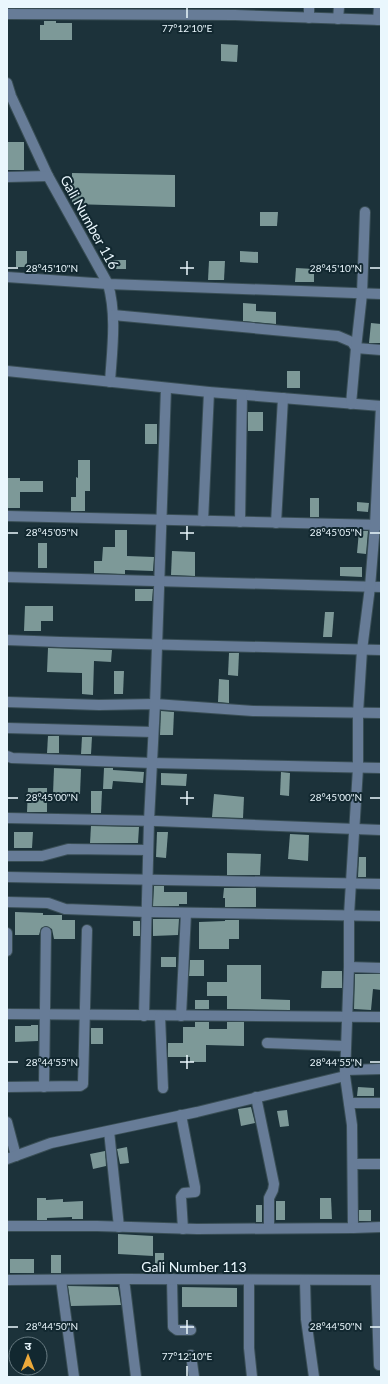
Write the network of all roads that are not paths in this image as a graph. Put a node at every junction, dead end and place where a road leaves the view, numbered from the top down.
1 (309, 7) edge
2 (339, 7) edge
3 (379, 7) edge
4 (181, 11) edge
5 (215, 11) edge
6 (259, 12) edge
7 (7, 14) edge
8 (309, 18) junction
9 (338, 19) junction
10 (380, 20) edge
11 (7, 83) edge
12 (48, 176) junction
13 (7, 177) edge
14 (365, 212) dead end
15 (7, 278) edge
16 (108, 284) junction
17 (362, 294) junction
18 (381, 294) edge
19 (113, 315) junction
20 (356, 348) junction
21 (381, 350) edge
22 (7, 371) edge
23 (110, 382) junction
24 (166, 388) junction
25 (209, 392) junction
26 (242, 395) junction
27 (283, 398) junction
28 (351, 404) junction
29 (381, 406) edge
30 (7, 516) edge
31 (161, 520) junction
32 (203, 521) junction
33 (240, 522) junction
34 (276, 523) junction
35 (378, 525) edge
36 (7, 577) edge
37 (159, 581) junction
38 (370, 587) junction
39 (381, 587) edge
40 (7, 640) edge
41 (157, 644) junction
42 (362, 650) junction
43 (381, 650) edge
44 (7, 702) edge
45 (155, 704) junction
46 (358, 713) junction
47 (381, 713) edge
48 (7, 728) edge
49 (153, 732) junction
50 (7, 756) edge
51 (152, 763) junction
52 (358, 768) junction
53 (381, 768) edge
54 (7, 818) edge
55 (148, 821) junction
56 (355, 829) junction
57 (381, 830) edge
58 (148, 850) junction
59 (7, 856) edge
60 (7, 877) edge
61 (147, 880) junction
62 (351, 884) junction
63 (381, 884) edge
64 (7, 902) edge
65 (147, 912) junction
66 (186, 913) junction
67 (349, 915) junction
68 (381, 916) edge
69 (87, 930) dead end
70 (46, 932) dead end
71 (7, 933) edge
72 (7, 950) edge
73 (348, 967) junction
74 (381, 968) edge
75 (7, 1014) edge
76 (45, 1015) junction
77 (86, 1015) junction
78 (144, 1016) junction
79 (160, 1016) junction
80 (181, 1016) junction
81 (347, 1016) junction
82 (381, 1016) edge
83 (267, 1043) dead end
84 (346, 1046) junction
85 (381, 1069) edge
86 (345, 1073) junction
87 (7, 1087) edge
88 (44, 1087) junction
89 (163, 1088) dead end
90 (256, 1097) junction
91 (349, 1103) junction
92 (381, 1103) edge
93 (181, 1115) junction
94 (7, 1122) edge
95 (109, 1131) junction
96 (11, 1158) edge
97 (353, 1164) junction
98 (381, 1164) edge
99 (7, 1226) edge
100 (119, 1227) junction
101 (381, 1227) edge
102 (269, 1228) junction
103 (353, 1228) junction
104 (183, 1229) junction
105 (124, 1279) junction
106 (7, 1280) edge
107 (61, 1280) junction
108 (172, 1280) junction
109 (249, 1280) junction
110 (305, 1280) junction
111 (379, 1280) edge
112 (191, 1330) dead end
113 (191, 1356) dead end
114 (379, 1365) dead end
115 (74, 1377) edge
116 (136, 1377) edge
117 (194, 1377) edge
118 (252, 1377) edge
119 (314, 1377) edge

1 - 8 street
2 - 9 street
3 - 10 street
4 - 5 street
4 - 7 street
5 - 6 street
6 - 8 street
8 - 9 street
9 - 10 street
11 - 12 street, Gali Number 116
12 - 13 street
12 - 16 street, Gali Number 116
14 - 17 street
15 - 16 street
16 - 17 street
16 - 19 street, Gali Number 116
17 - 18 street
17 - 20 street
19 - 20 street
19 - 23 street, Gali Number 116
20 - 21 street
20 - 28 street
22 - 23 street
23 - 24 street
24 - 25 street
24 - 31 street
25 - 26 street
25 - 32 street
26 - 27 street
26 - 33 street
27 - 28 street
27 - 34 street
28 - 29 street
29 - 35 street
30 - 31 street
31 - 32 street
31 - 37 street
32 - 33 street
33 - 34 street
34 - 35 street
35 - 38 street
36 - 37 street
37 - 38 street
37 - 41 street
38 - 39 street
38 - 42 street
40 - 41 street
41 - 42 street
41 - 45 street
42 - 43 street
42 - 46 street
44 - 45 street
45 - 46 street
45 - 49 street
46 - 47 street
46 - 52 street
48 - 49 street
49 - 51 street
50 - 51 street
51 - 52 street
51 - 55 street
52 - 53 street
52 - 56 street
54 - 55 street
55 - 56 street
55 - 58 street
56 - 57 street
56 - 62 street
58 - 59 street
58 - 61 street
60 - 61 street
61 - 62 street
61 - 65 street
62 - 63 street
62 - 67 street
64 - 65 street
65 - 66 street
65 - 78 street
66 - 67 street
66 - 80 street
67 - 68 street
67 - 73 street
69 - 77 street
70 - 76 street
71 - 72 street
73 - 74 street
73 - 81 street
75 - 76 street
76 - 77 street
76 - 88 street
77 - 78 street
77 - 88 street
78 - 79 street
79 - 80 street
79 - 89 street
80 - 81 street
81 - 82 street
81 - 84 street
83 - 84 street
84 - 86 street
85 - 86 street
86 - 90 street
86 - 91 street
87 - 88 street
90 - 93 street
90 - 102 street
91 - 92 street
91 - 97 street
93 - 95 street
93 - 104 street
94 - 96 street
95 - 96 street
95 - 100 street
97 - 98 street
97 - 103 street
99 - 100 street
100 - 104 street
101 - 103 street
102 - 103 street
102 - 104 street
105 - 107 street, Gali Number 113
105 - 108 street, Gali Number 113
105 - 116 street
106 - 107 street, Gali Number 113
107 - 115 street
108 - 109 street, Gali Number 113
108 - 112 street
109 - 110 street, Gali Number 113
109 - 118 street
110 - 111 street, Gali Number 113
110 - 119 street
111 - 114 street
113 - 117 street

